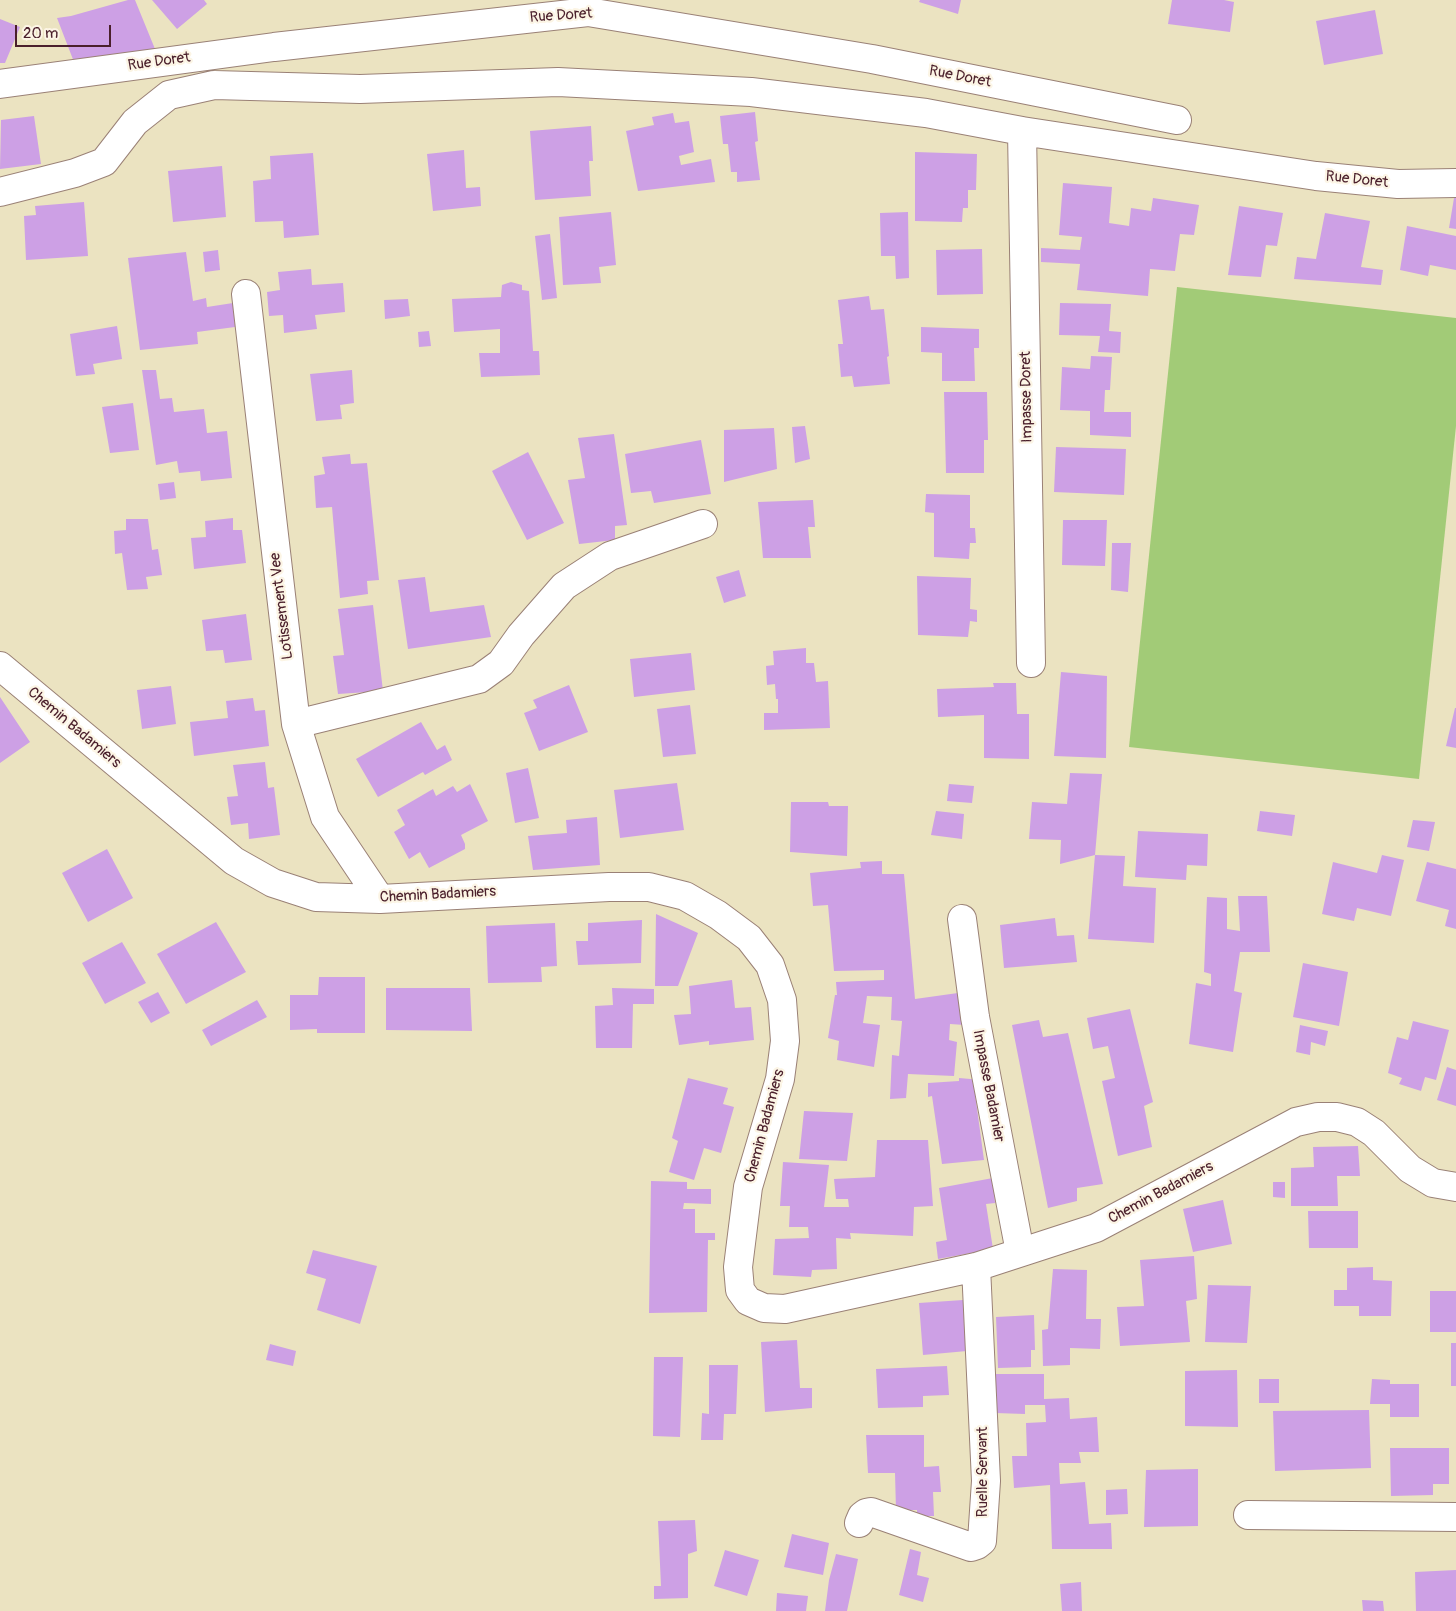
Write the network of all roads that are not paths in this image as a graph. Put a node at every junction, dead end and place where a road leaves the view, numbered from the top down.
1 (0, 84) edge
2 (1177, 120) dead end
3 (1022, 131) junction
4 (1456, 183) edge
5 (0, 192) edge
6 (246, 294) dead end
7 (703, 524) dead end
8 (1031, 663) dead end
9 (0, 666) edge
10 (296, 724) junction
11 (380, 899) junction
12 (962, 919) dead end
13 (1456, 1187) edge
14 (1020, 1252) junction
15 (976, 1267) junction
16 (1248, 1515) dead end
17 (1456, 1517) edge
18 (859, 1524) dead end

1 - 2 street, Rue Doret
3 - 4 street, Rue Doret
3 - 5 street, Rue Doret
3 - 8 street, Impasse Doret
6 - 10 street, Lotissement Vee
7 - 10 street
9 - 11 street, Chemin Badamiers
10 - 11 street, Lotissement Vee
11 - 15 street, Chemin Badamiers
12 - 14 street, Impasse Badamier
13 - 14 street, Chemin Badamiers
14 - 15 street, Chemin Badamiers
15 - 18 street, Ruelle Servant
16 - 17 street

